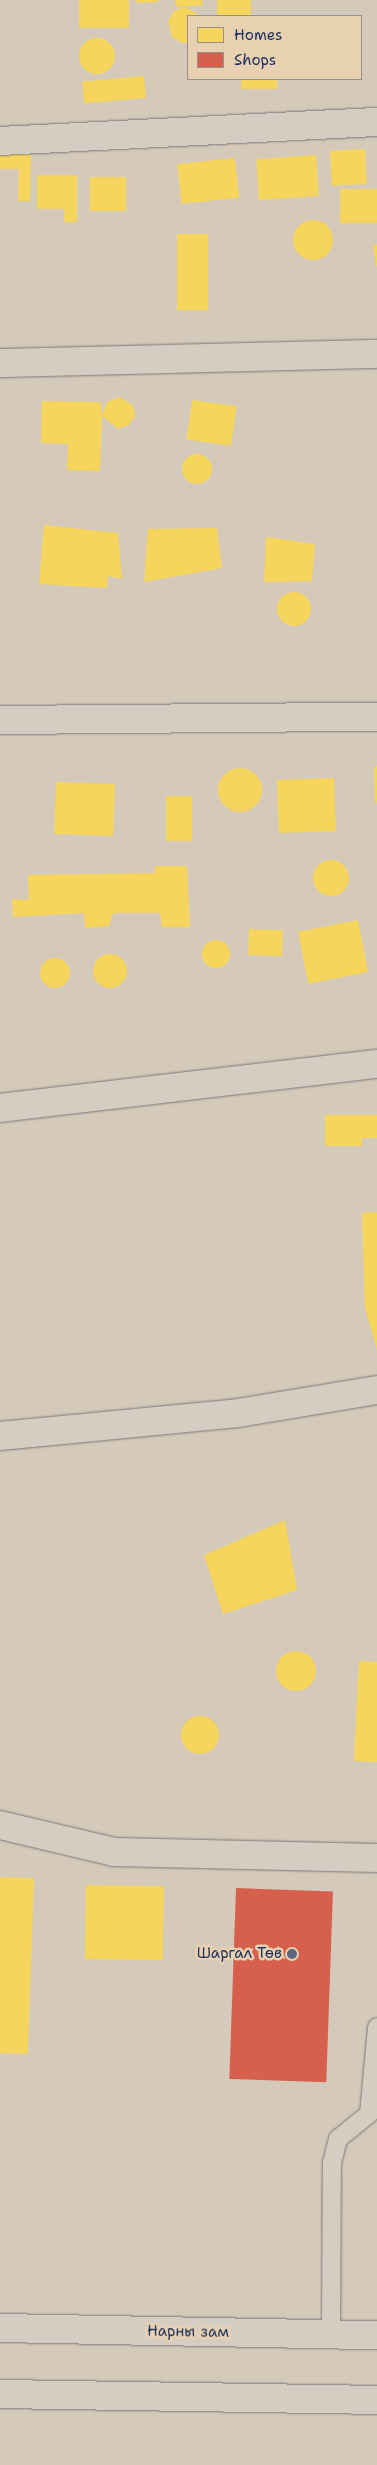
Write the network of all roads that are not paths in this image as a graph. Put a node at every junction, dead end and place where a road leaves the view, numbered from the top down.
1 (377, 122) edge
2 (0, 140) edge
3 (377, 354) edge
4 (0, 362) edge
5 (377, 717) edge
6 (0, 720) edge
7 (377, 1064) edge
8 (0, 1108) edge
9 (377, 1390) edge
10 (0, 1436) edge
11 (0, 1825) edge
12 (377, 1858) edge
13 (377, 2026) edge
14 (0, 2328) edge
15 (331, 2334) junction
16 (377, 2335) edge
17 (0, 2394) edge
18 (377, 2400) edge

1 - 2 street
3 - 4 street
5 - 6 street
7 - 8 street
9 - 10 street
11 - 12 street
13 - 15 lane
14 - 15 street, Нарны зам
15 - 16 street, Нарны зам
17 - 18 street

